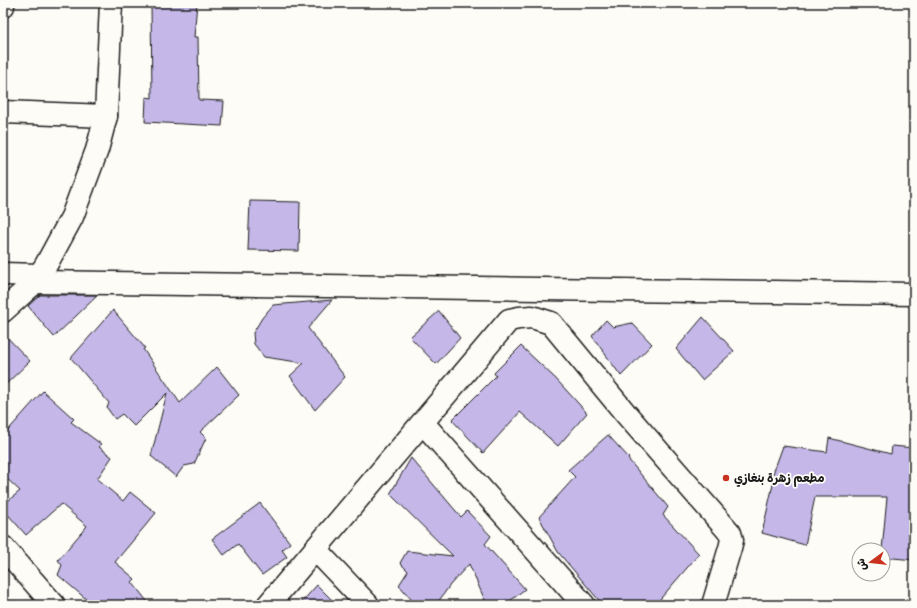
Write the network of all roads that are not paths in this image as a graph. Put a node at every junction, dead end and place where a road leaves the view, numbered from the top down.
1 (3, 3) edge
2 (111, 3) edge
3 (3, 6) edge
4 (3, 112) edge
5 (106, 116) junction
6 (3, 274) edge
7 (37, 279) junction
8 (914, 294) edge
9 (3, 311) edge
10 (422, 423) junction
11 (3, 547) edge
12 (315, 549) junction
13 (54, 605) edge
14 (268, 605) edge
15 (368, 605) edge
16 (584, 605) edge
17 (713, 605) edge

1 - 3 street
2 - 5 street
4 - 5 street
5 - 7 street
6 - 7 street
7 - 8 street
7 - 9 street
10 - 12 street
10 - 16 street
10 - 17 street
11 - 13 street
12 - 14 street
12 - 15 street

